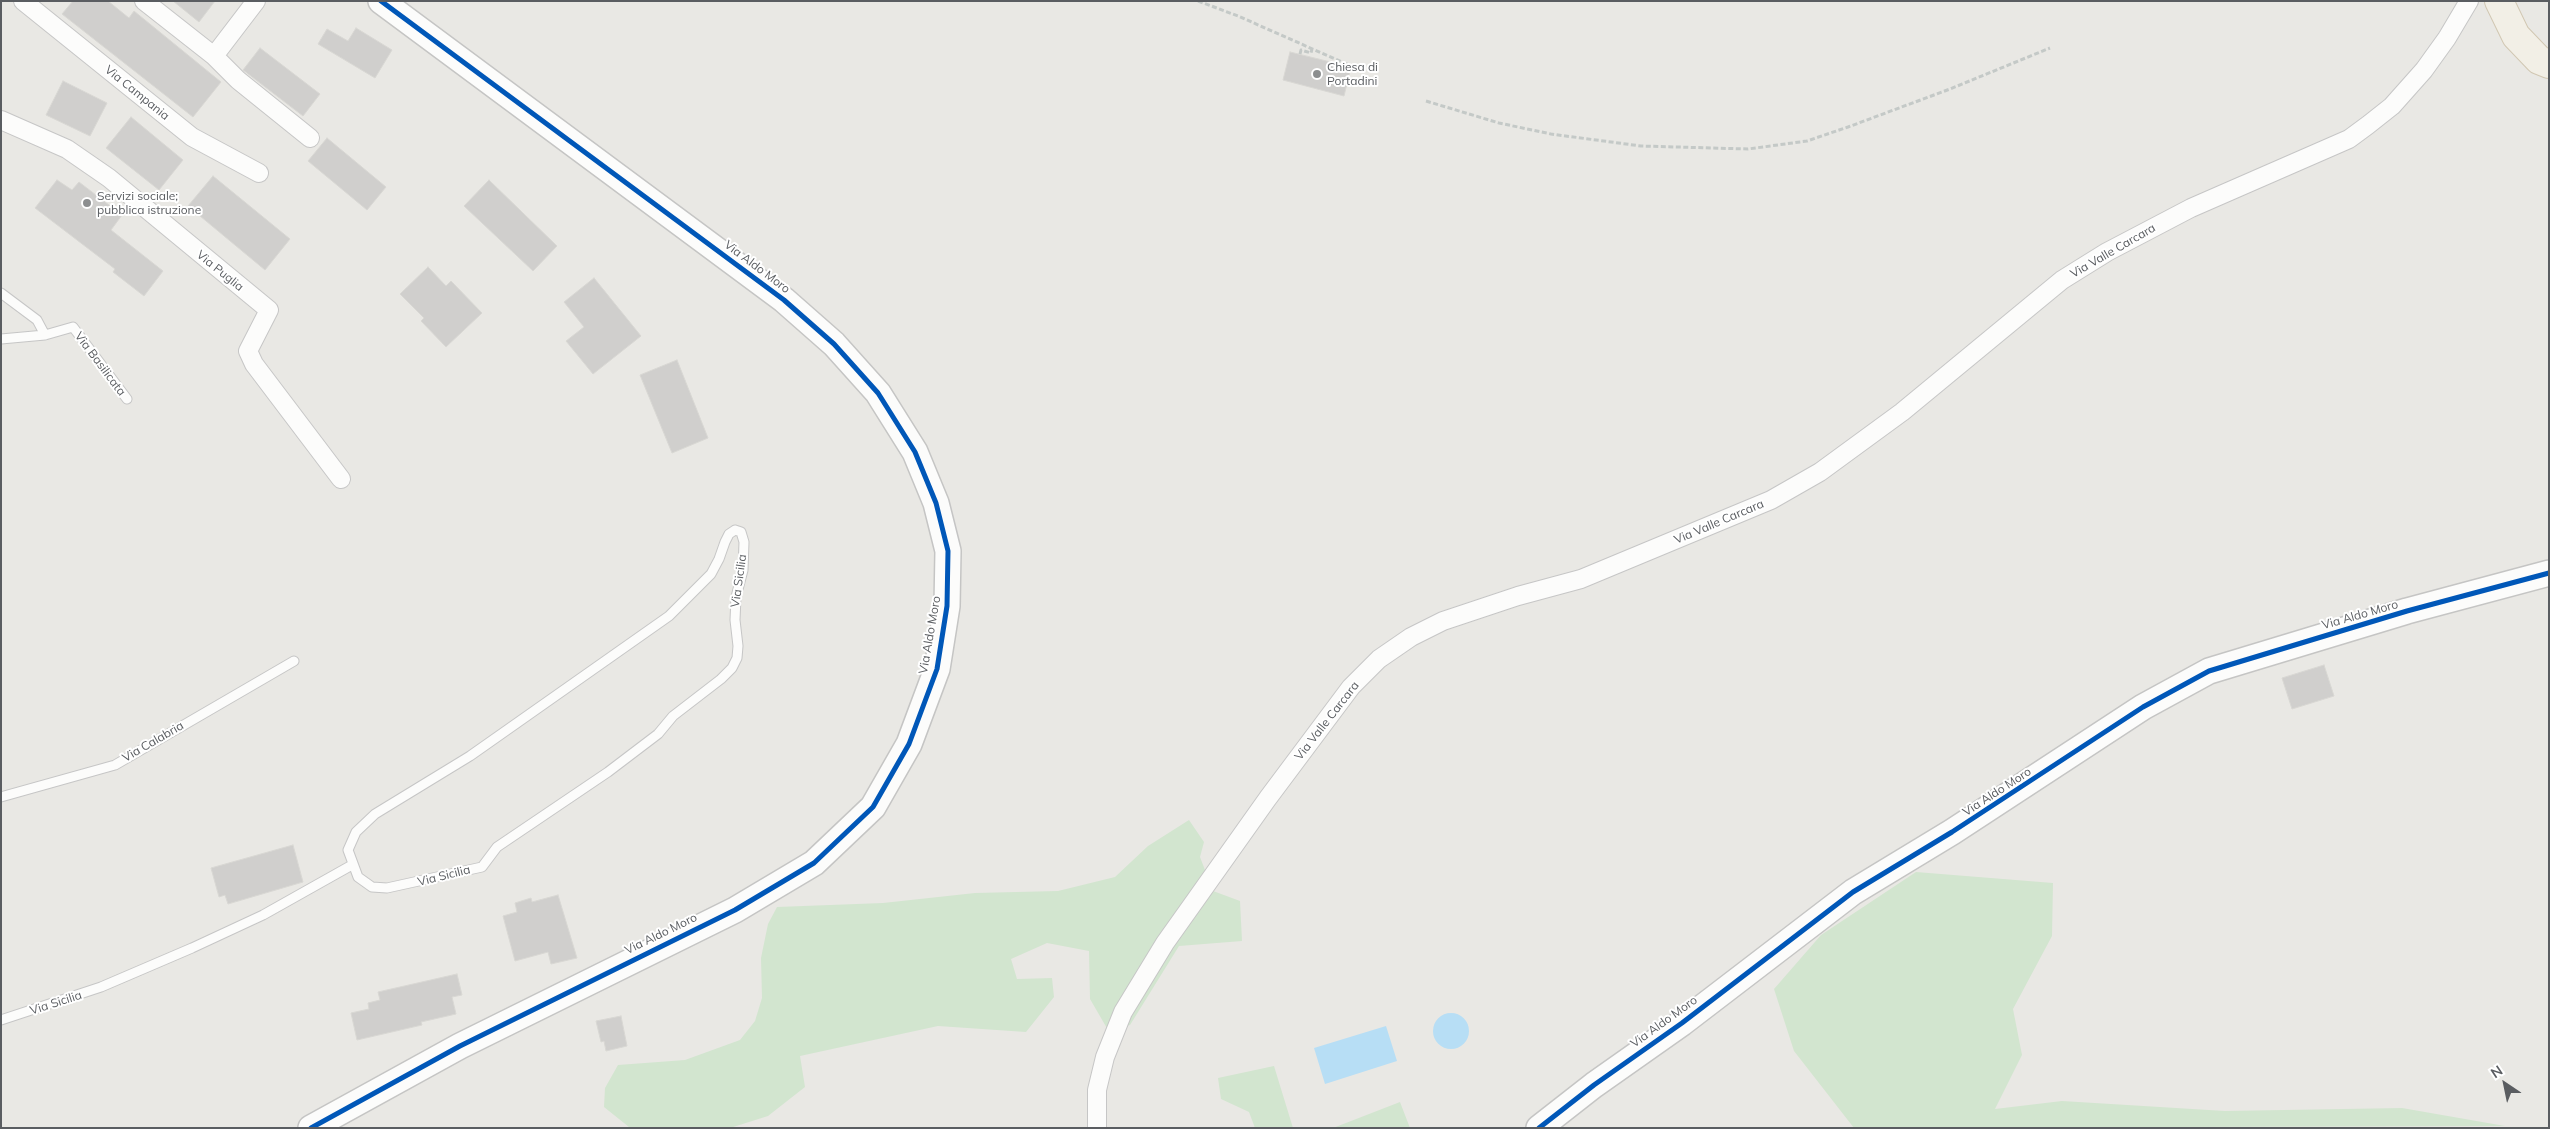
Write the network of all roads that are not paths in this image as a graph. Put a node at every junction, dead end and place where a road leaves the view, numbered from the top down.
1 (23, 1) edge
2 (144, 1) edge
3 (256, 1) edge
4 (381, 1) edge
5 (2468, 1) edge
6 (2499, 1) edge
7 (214, 56) junction
8 (2549, 64) edge
9 (1, 120) edge
10 (310, 138) dead end
11 (259, 173) dead end
12 (1, 293) edge
13 (45, 335) junction
14 (1, 339) edge
15 (126, 399) dead end
16 (341, 479) dead end
17 (2549, 573) edge
18 (294, 660) dead end
19 (1, 797) edge
20 (352, 866) junction
21 (1, 1020) edge
22 (311, 1128) edge
23 (1098, 1128) edge
24 (1539, 1128) edge

1 - 11 street, Via Campania
2 - 7 street
3 - 7 street
4 - 22 main road, Via Aldo Moro
5 - 23 street, Via Valle Carcara
6 - 8 main road
7 - 10 street
9 - 16 street, Via Puglia
12 - 13 lane
13 - 14 lane, Via Basilicata
13 - 15 lane, Via Basilicata
17 - 24 main road, Via Aldo Moro
18 - 19 lane, Via Calabria
20 - 20 lane, Via Sicilia
20 - 21 lane, Via Sicilia

